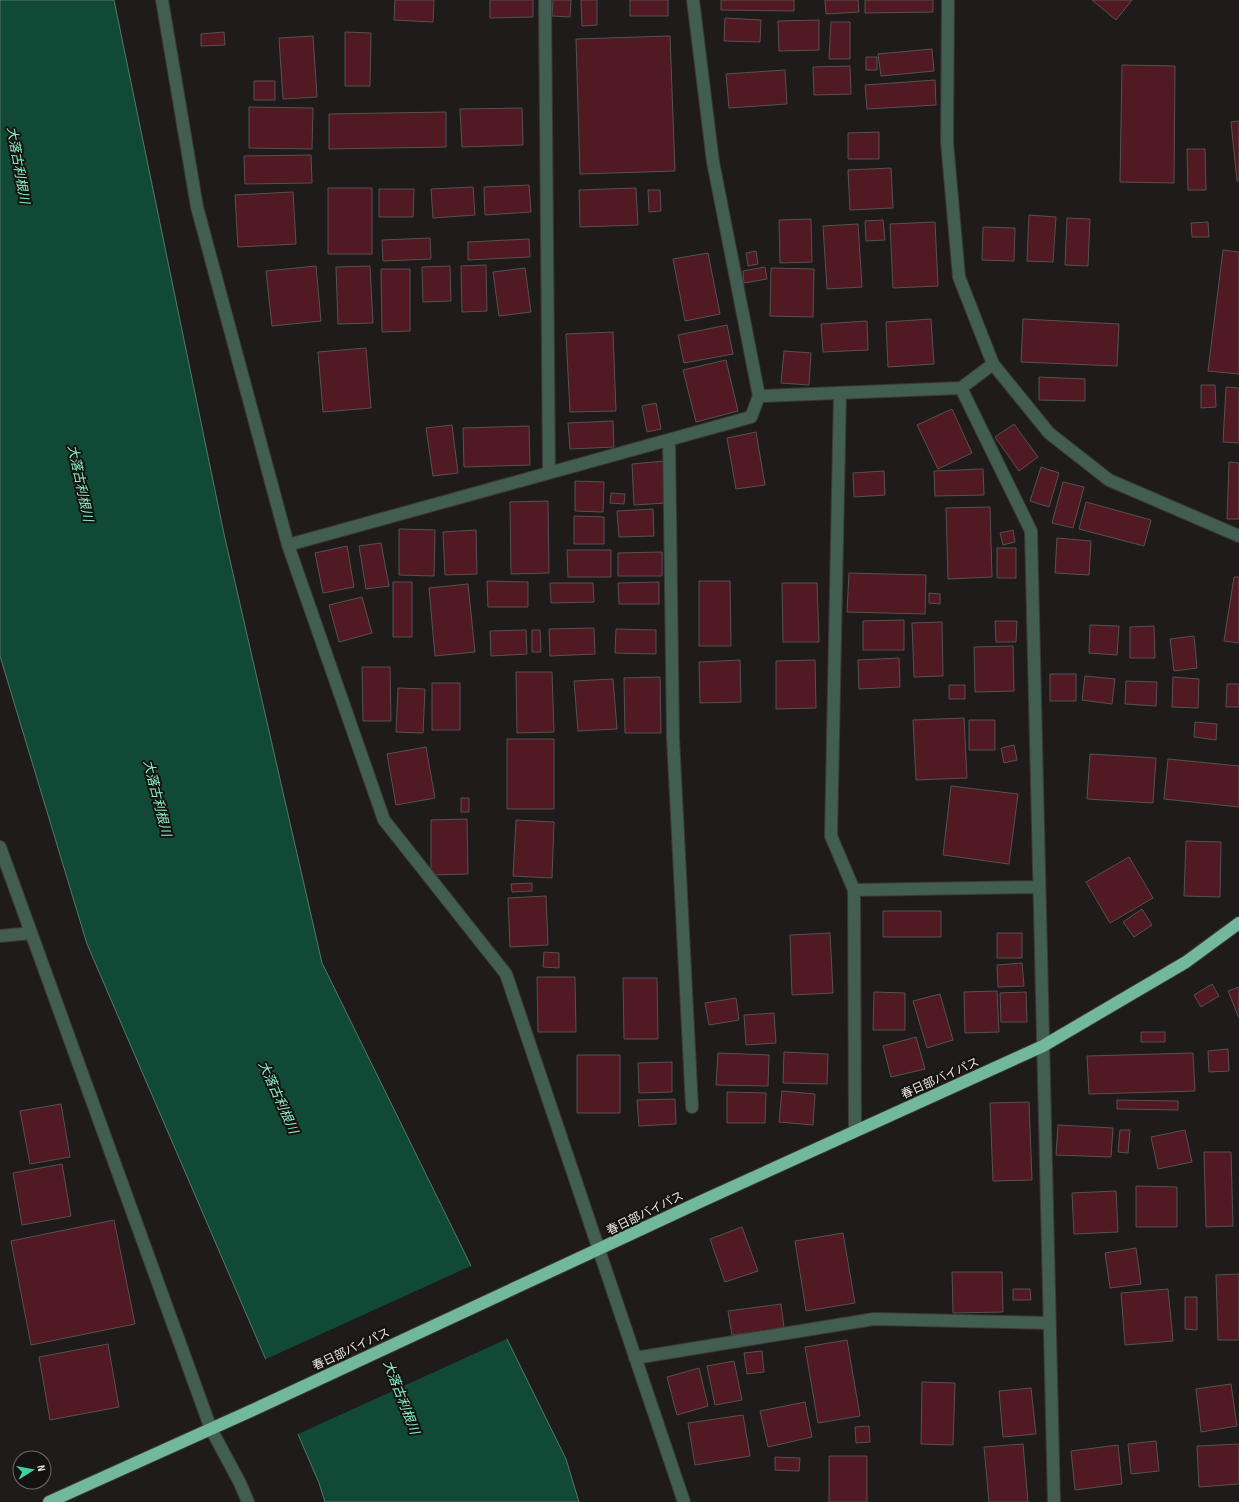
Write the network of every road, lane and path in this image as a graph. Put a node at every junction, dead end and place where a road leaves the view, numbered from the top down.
1 (162, 0) edge
2 (545, 0) edge
3 (693, 0) edge
4 (948, 0) edge
5 (994, 364) junction
6 (962, 388) junction
7 (840, 393) junction
8 (759, 396) junction
9 (669, 440) junction
10 (548, 473) junction
11 (1239, 536) edge
12 (288, 546) junction
13 (0, 847) edge
14 (1039, 887) junction
15 (854, 890) junction
16 (1239, 923) edge
17 (30, 933) junction
18 (0, 936) edge
19 (1043, 1046) junction
20 (692, 1107) dead end
21 (856, 1131) junction
22 (598, 1251) junction
23 (1050, 1323) junction
24 (635, 1358) junction
25 (211, 1429) junction
26 (49, 1502) edge
27 (248, 1502) edge
28 (684, 1502) edge
29 (1054, 1502) edge

1 - 12 street
2 - 10 street
3 - 8 street
4 - 5 street
5 - 6 street
5 - 11 street
6 - 7 street
6 - 14 street
7 - 8 street
7 - 15 street
8 - 9 street
9 - 10 street
9 - 20 street
10 - 12 street
12 - 22 street
13 - 17 street
14 - 15 street
14 - 19 street
15 - 21 street
16 - 19 highway, 春日部バイパス
17 - 18 street
17 - 25 street
19 - 21 highway, 春日部バイパス
19 - 23 street
21 - 22 highway, 春日部バイパス
22 - 24 street
22 - 25 highway, 春日部バイパス
23 - 24 street
23 - 29 street
24 - 28 street
25 - 26 highway, 春日部バイパス
25 - 27 street

